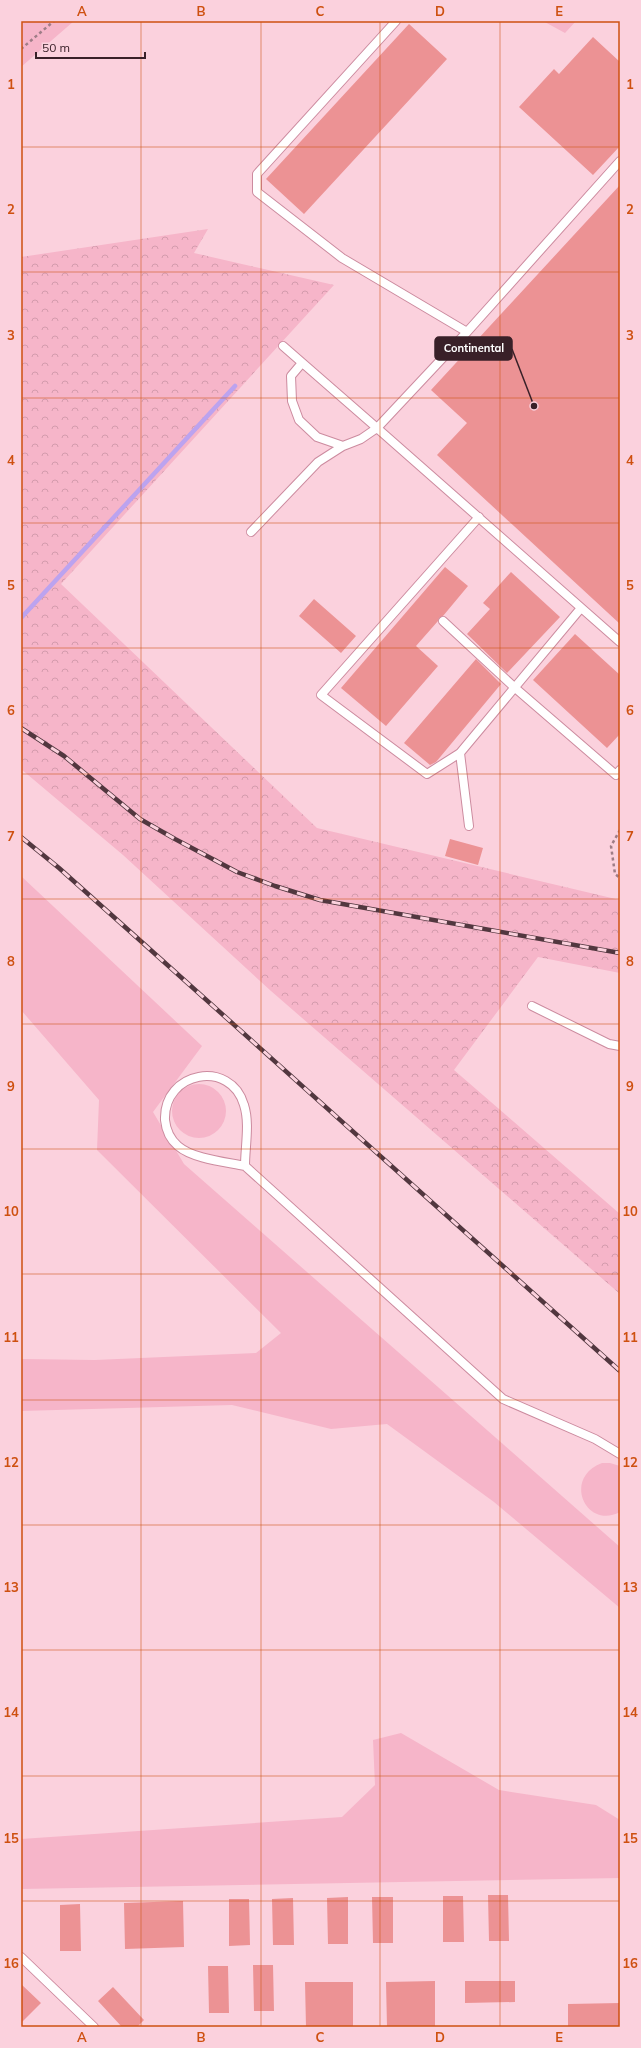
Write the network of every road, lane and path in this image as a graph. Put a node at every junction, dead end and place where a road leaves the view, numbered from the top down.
1 (54, 21) edge
2 (396, 21) edge
3 (21, 49) edge
4 (620, 161) edge
5 (467, 332) junction
6 (283, 346) dead end
7 (302, 363) junction
8 (377, 428) junction
9 (343, 446) junction
10 (479, 517) junction
11 (251, 532) dead end
12 (581, 608) junction
13 (443, 622) dead end
14 (620, 642) edge
15 (514, 688) junction
16 (460, 753) junction
17 (620, 770) edge
18 (469, 826) dead end
19 (620, 830) edge
20 (620, 878) edge
21 (532, 1006) dead end
22 (620, 1046) edge
23 (245, 1166) junction
24 (620, 1454) edge
25 (21, 1957) edge
26 (94, 2027) edge

1 - 3 path
2 - 5 lane
4 - 5 lane
5 - 8 lane
6 - 7 lane
7 - 8 lane
7 - 9 lane
8 - 9 lane
8 - 10 lane
9 - 11 lane
10 - 12 lane
10 - 16 lane
12 - 14 lane
12 - 15 lane
13 - 15 lane
15 - 16 lane
15 - 17 lane
16 - 18 lane
19 - 20 path
21 - 22 lane
23 - 23 lane
23 - 24 lane
25 - 26 lane

